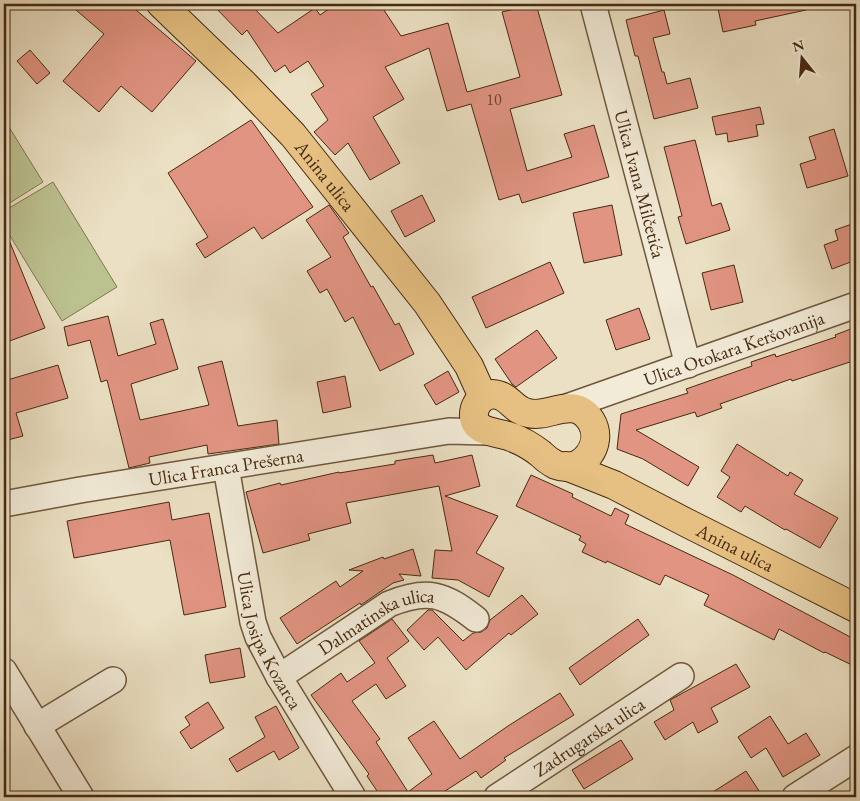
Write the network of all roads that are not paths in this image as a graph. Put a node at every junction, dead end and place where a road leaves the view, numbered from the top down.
1 (161, 4) edge
2 (593, 4) edge
3 (856, 305) edge
4 (688, 365) junction
5 (611, 391) junction
6 (486, 408) junction
7 (564, 408) junction
8 (594, 437) junction
9 (566, 466) junction
10 (226, 467) junction
11 (614, 485) junction
12 (4, 504) edge
13 (856, 608) edge
14 (476, 619) dead end
15 (4, 671) edge
16 (681, 676) dead end
17 (279, 677) junction
18 (113, 680) dead end
19 (37, 726) junction
20 (856, 758) edge
21 (81, 797) edge
22 (353, 797) edge
23 (497, 797) edge
24 (795, 797) edge

1 - 6 main road, Anina ulica
2 - 4 street, Ulica Ivana Milčetića
3 - 4 street, Ulica Otokara Keršovanija
4 - 5 street, Ulica Otokara Keršovanija
5 - 7 street, Ulica Otokara Keršovanija
5 - 8 street
6 - 7 main road, Anina ulica
6 - 9 main road, Anina ulica
6 - 10 street, Ulica Franca Prešerna
7 - 8 main road
8 - 9 main road
8 - 11 main road
9 - 11 main road, Anina ulica
10 - 12 street, Ulica Franca Prešerna
10 - 17 street, Ulica Josipa Kozarca
11 - 13 main road, Anina ulica
14 - 17 street, Dalmatinska ulica
15 - 19 street
16 - 23 street, Zadrugarska ulica
17 - 22 street, Ulica Josipa Kozarca
18 - 19 street
19 - 21 street
20 - 24 street

